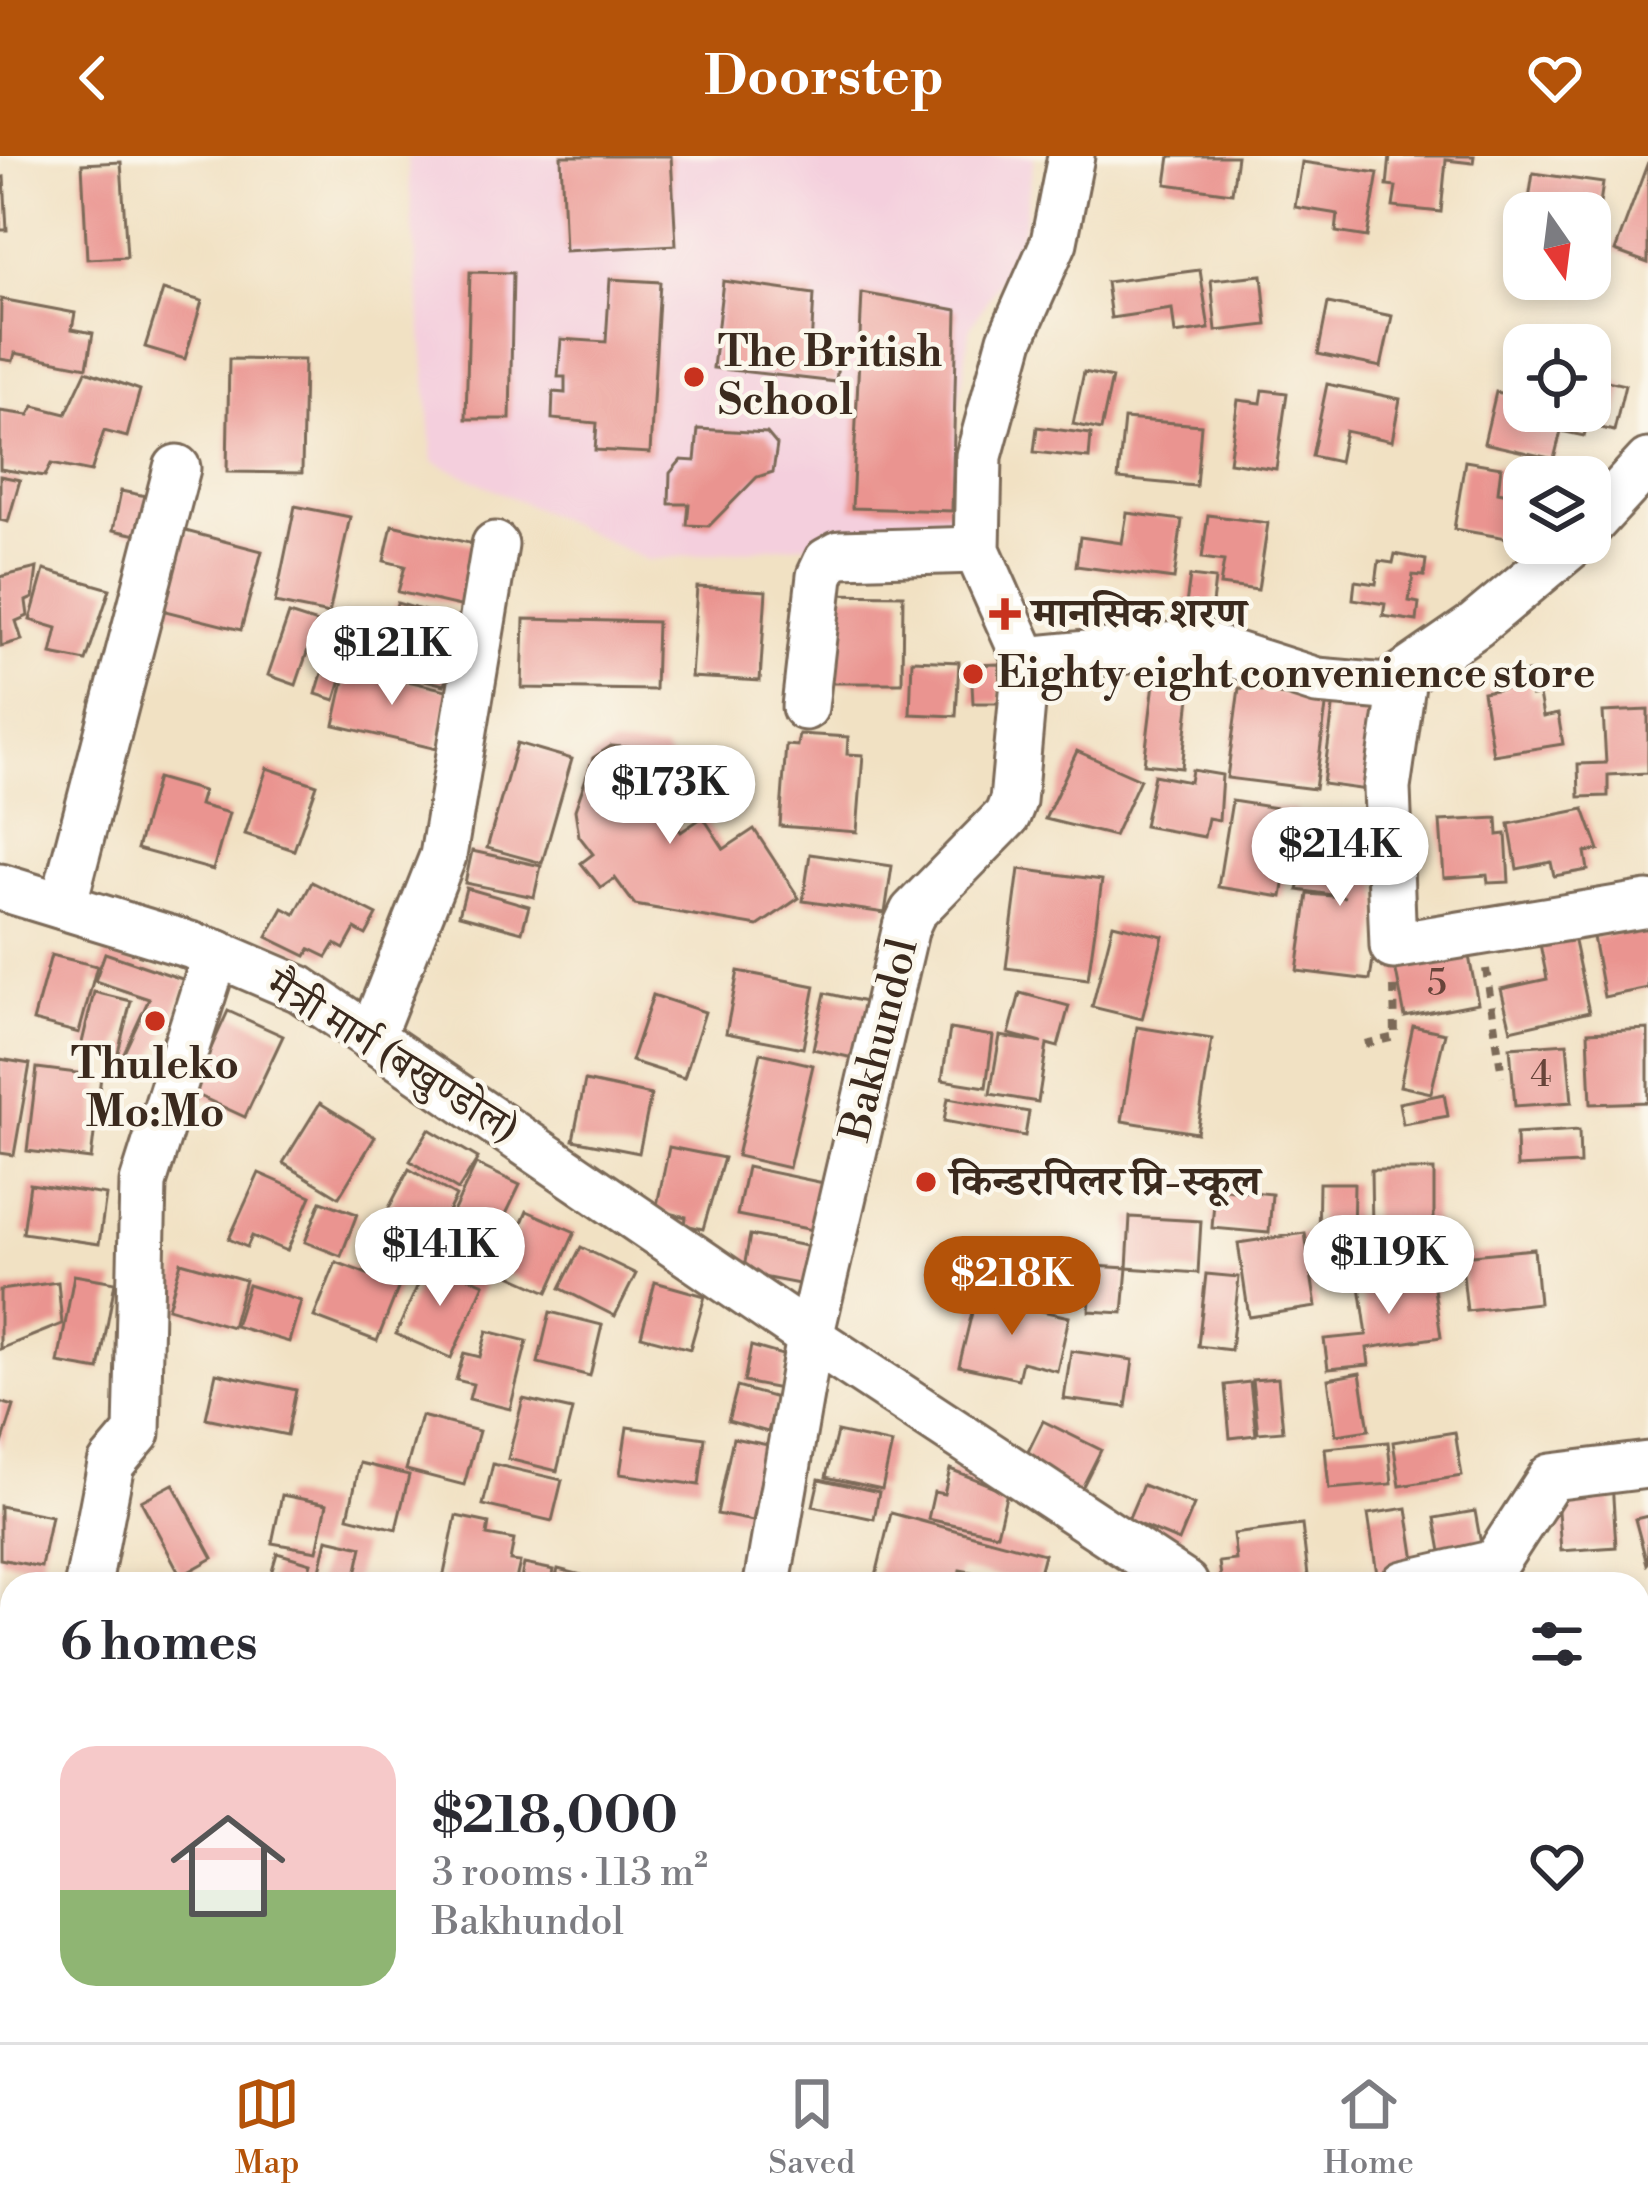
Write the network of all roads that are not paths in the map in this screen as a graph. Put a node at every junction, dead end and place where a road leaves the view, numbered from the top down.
1 (1071, 156) edge
2 (1648, 462) edge
3 (177, 468) dead end
4 (1611, 502) edge
5 (495, 545) dead end
6 (977, 550) junction
7 (1547, 564) edge
8 (1026, 661) junction
9 (1402, 678) junction
10 (806, 707) dead end
11 (0, 887) edge
12 (1648, 904) edge
13 (64, 906) junction
14 (216, 953) junction
15 (372, 1035) junction
16 (809, 1337) junction
17 (1648, 1466) edge
18 (90, 1572) edge
19 (768, 1572) edge
20 (1167, 1572) edge
21 (1456, 1572) edge

1 - 6 street, Bakhundol
2 - 4 street
3 - 13 street
5 - 15 street
6 - 8 street, Bakhundol
6 - 10 street
7 - 9 street
8 - 9 street
8 - 16 street, Bakhundol
9 - 12 street
11 - 13 street, मैत्री मार्ग (बखुण्डोल)
13 - 14 street, मैत्री मार्ग (बखुण्डोल)
14 - 15 street, मैत्री मार्ग (बखुण्डोल)
14 - 18 street
15 - 16 street, मैत्री मार्ग (बखुण्डोल)
16 - 19 street, Bakhundol
16 - 20 street, मैत्री मार्ग (बखुण्डोल)
17 - 21 street

